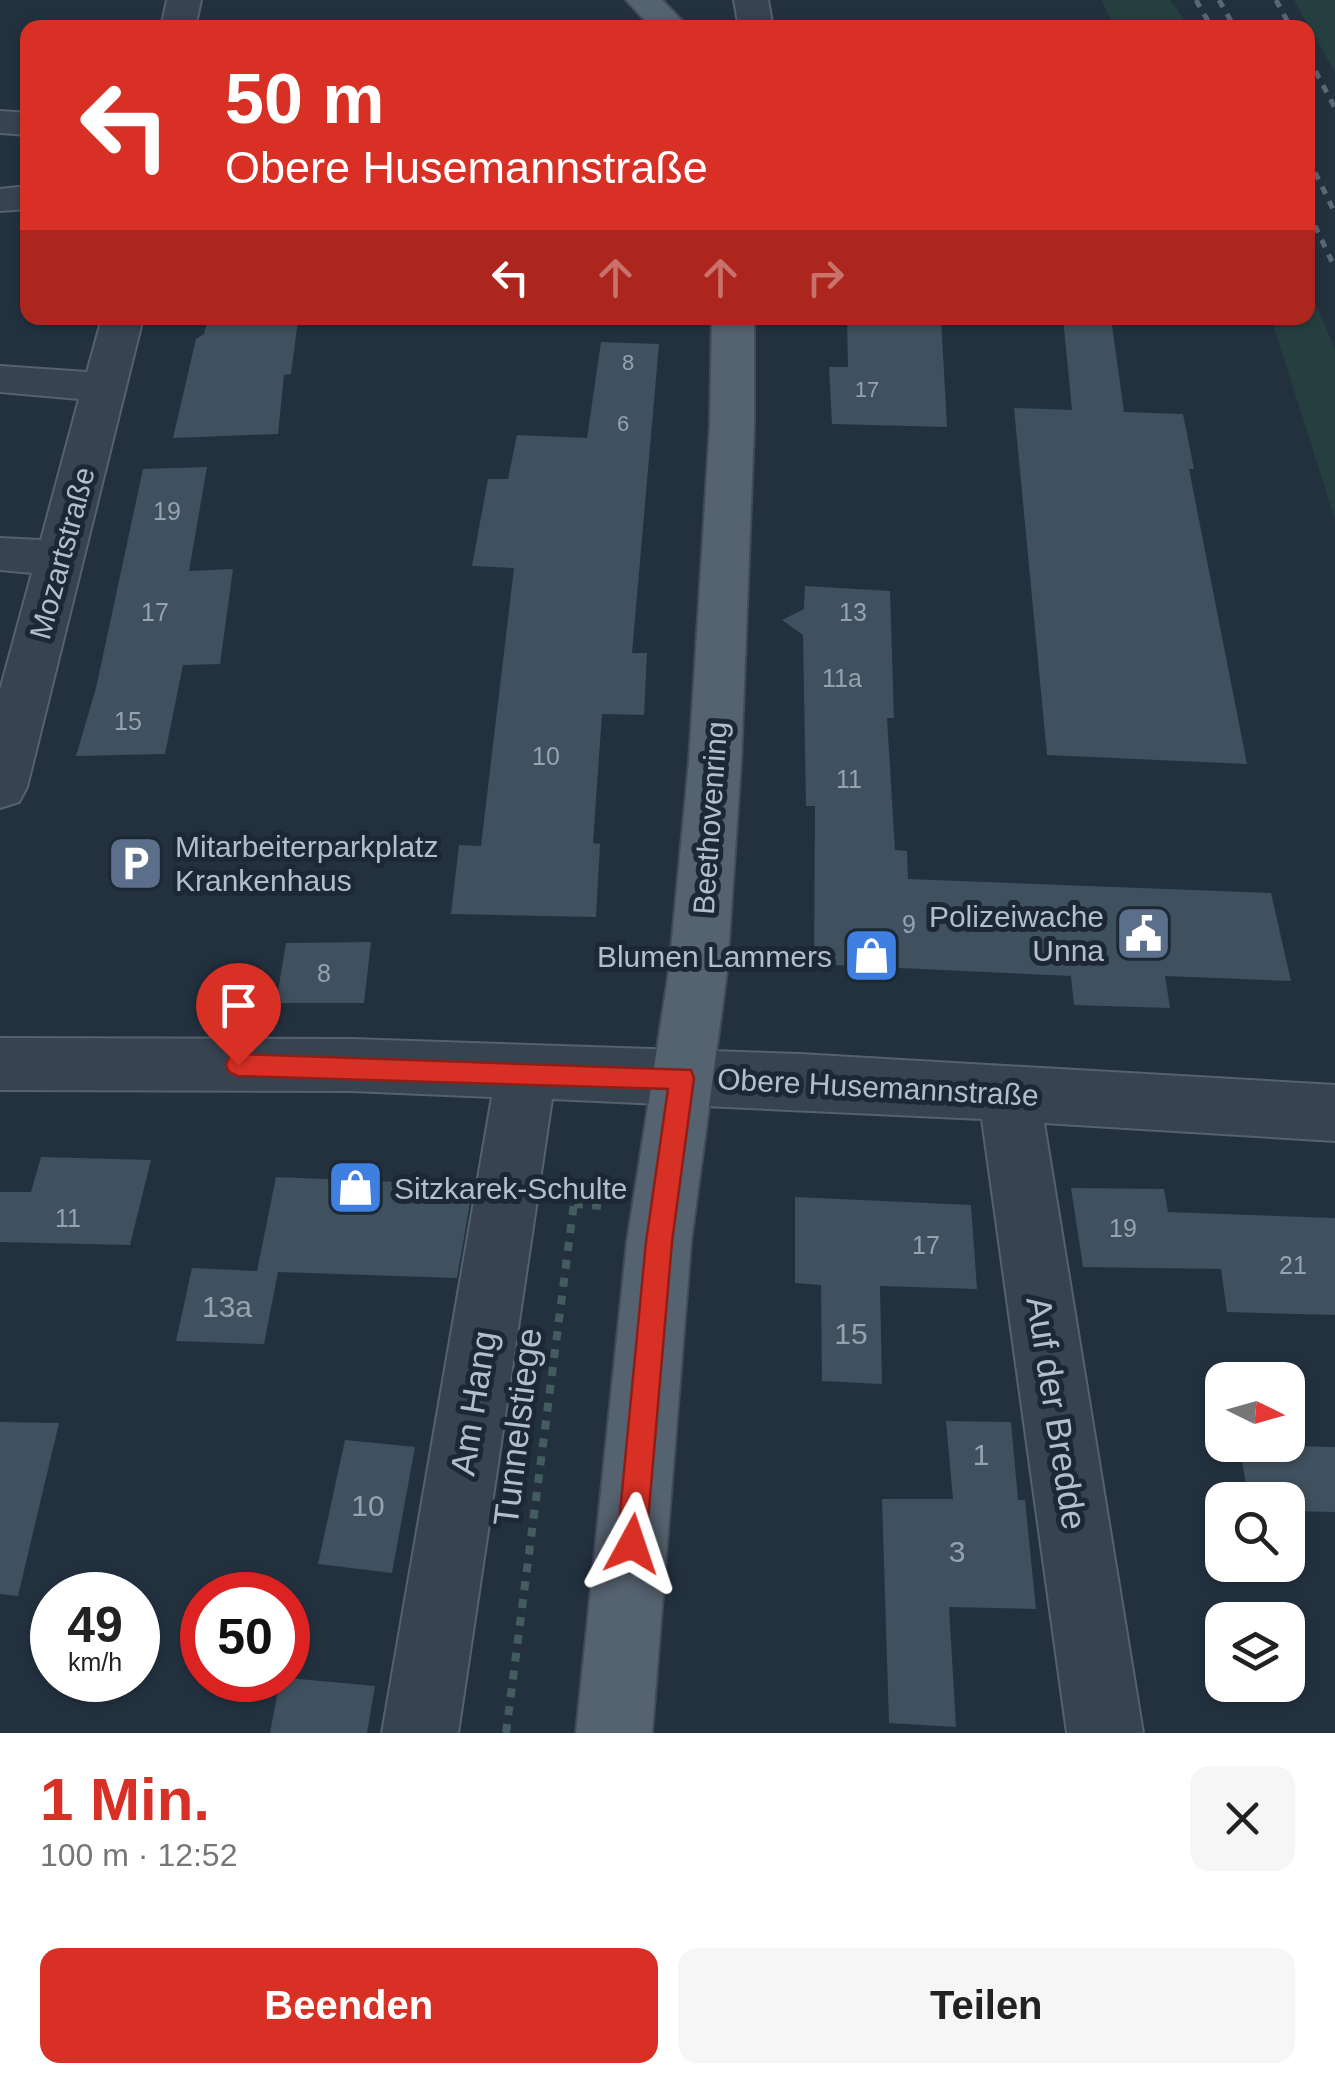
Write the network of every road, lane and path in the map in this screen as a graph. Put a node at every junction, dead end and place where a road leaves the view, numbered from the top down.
1 (643, 0) edge
2 (664, 20) edge
3 (120, 325) edge
4 (732, 325) edge
5 (0, 379) edge
6 (106, 387) junction
7 (0, 554) edge
8 (60, 558) junction
9 (0, 788) edge
10 (0, 1064) edge
11 (526, 1073) junction
12 (682, 1078) junction
13 (1008, 1092) junction
14 (1335, 1113) edge
15 (510, 1173) junction
16 (420, 1733) edge
17 (506, 1733) edge
18 (614, 1733) edge
19 (1104, 1733) edge

1 - 2 main road
3 - 6 street, Mozartstraße
4 - 12 main road, Beethovenring
5 - 6 street
6 - 8 street, Mozartstraße
7 - 8 street
8 - 9 street, Mozartstraße
10 - 11 street, Obere Husemannstraße
11 - 12 street, Obere Husemannstraße
11 - 15 street, Am Hang
12 - 13 street, Obere Husemannstraße
12 - 18 main road, Beethovenring
13 - 14 street, Obere Husemannstraße
13 - 19 street, Auf der Bredde
15 - 16 street, Am Hang
15 - 17 path, Tunnelstiege

